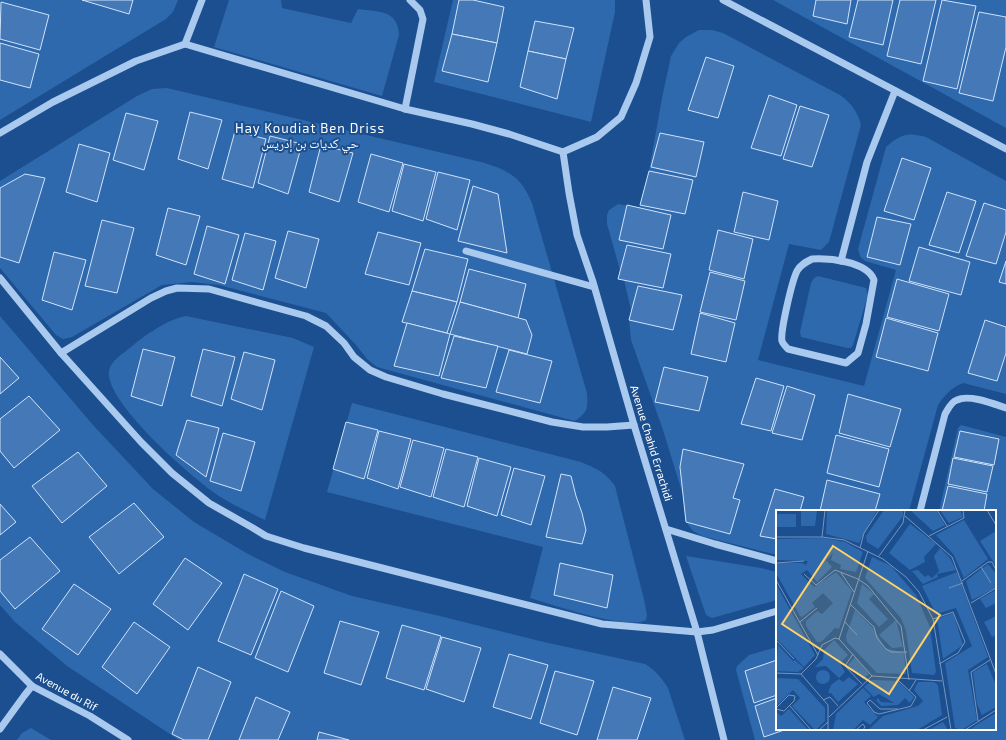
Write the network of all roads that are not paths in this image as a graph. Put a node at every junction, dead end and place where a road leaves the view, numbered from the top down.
1 (202, 0) edge
2 (410, 0) edge
3 (646, 0) edge
4 (723, 0) edge
5 (185, 44) junction
6 (895, 91) junction
7 (405, 110) junction
8 (0, 133) edge
9 (1006, 149) edge
10 (563, 152) junction
11 (466, 251) dead end
12 (841, 261) junction
13 (0, 278) edge
14 (594, 287) junction
15 (61, 353) junction
16 (1006, 408) edge
17 (634, 425) junction
18 (920, 510) edge
19 (666, 529) junction
20 (776, 561) edge
21 (776, 611) edge
22 (697, 632) junction
23 (0, 654) edge
24 (32, 686) junction
25 (0, 729) edge
26 (128, 740) edge
27 (724, 740) edge

1 - 5 street
2 - 7 street
3 - 10 street
4 - 6 street
5 - 7 street
5 - 8 street
6 - 9 street
6 - 12 street
7 - 10 street
10 - 14 street, Avenue Chahid Errachidi
11 - 14 street
12 - 12 street
13 - 15 street
14 - 17 street, Avenue Chahid Errachidi
15 - 17 street
15 - 22 street
16 - 18 street
17 - 19 street, Avenue Chahid Errachidi
19 - 20 street
19 - 22 street, Avenue Chahid Errachidi
21 - 22 street
22 - 27 street, Avenue Chahid Errachidi
23 - 24 street, Avenue du Rif
24 - 25 street
24 - 26 street, Avenue du Rif

